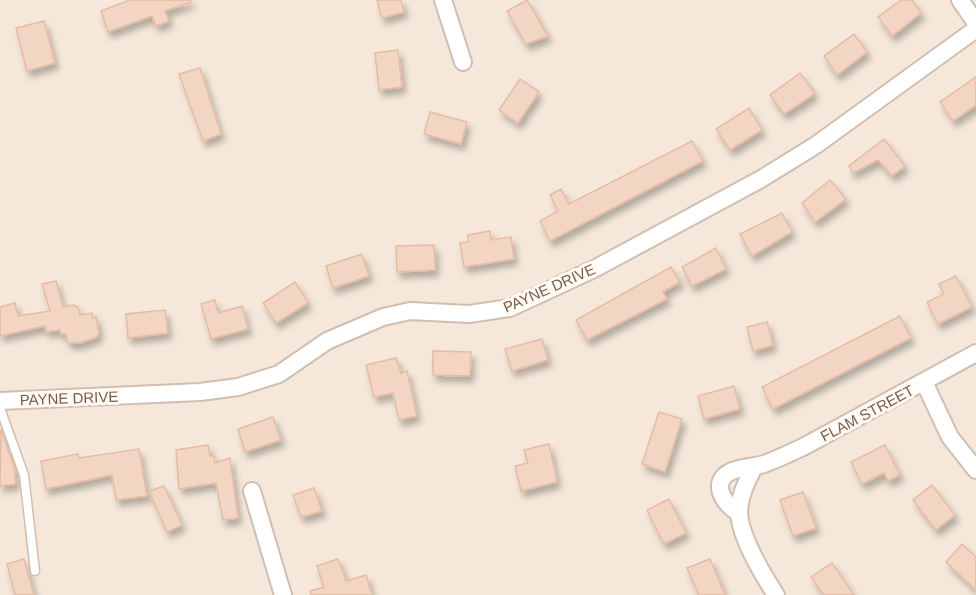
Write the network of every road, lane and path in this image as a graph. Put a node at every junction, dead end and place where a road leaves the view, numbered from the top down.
1 (443, 0) edge
2 (960, 0) edge
3 (976, 23) edge
4 (976, 29) edge
5 (463, 62) dead end
6 (976, 353) edge
7 (924, 382) junction
8 (0, 401) edge
9 (0, 408) edge
10 (754, 467) junction
11 (976, 470) edge
12 (252, 491) dead end
13 (739, 513) junction
14 (35, 571) dead end
15 (283, 595) edge
16 (776, 595) edge

1 - 5 street
2 - 3 street
4 - 8 street, PAYNE DRIVE
6 - 7 street, FLAM STREET
7 - 10 street, FLAM STREET
7 - 11 street
9 - 14 lane
10 - 13 street
10 - 13 street, FLAM STREET
12 - 15 street
13 - 16 street, FLAM STREET

